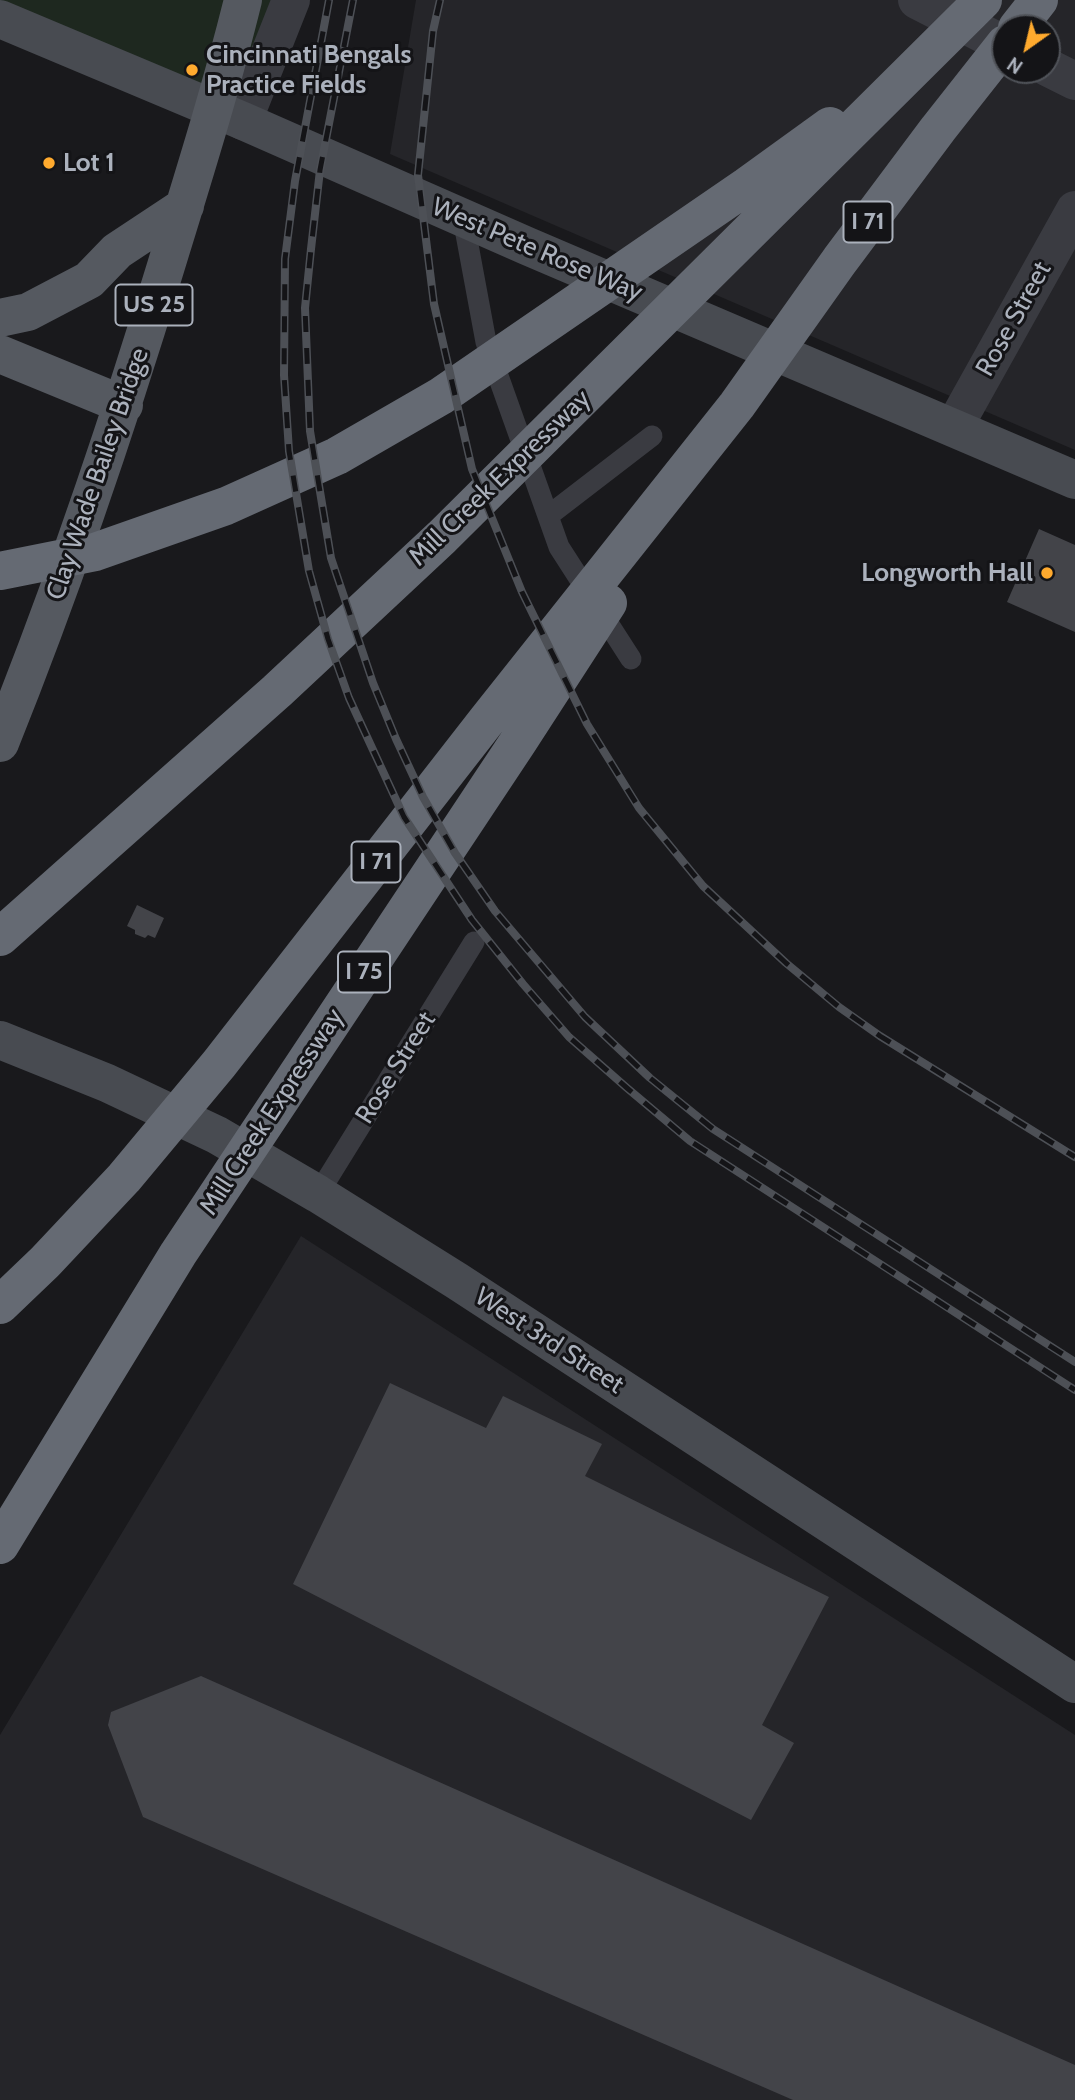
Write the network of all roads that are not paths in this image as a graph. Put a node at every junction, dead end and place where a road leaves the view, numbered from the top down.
1 (243, 0) edge
2 (291, 0) edge
3 (918, 0) edge
4 (983, 0) edge
5 (1039, 0) edge
6 (1028, 14) edge
7 (0, 19) edge
8 (991, 37) edge
9 (941, 44) junction
10 (991, 62) edge
11 (243, 121) junction
12 (185, 206) junction
13 (1075, 210) edge
14 (463, 218) junction
15 (0, 318) edge
16 (0, 354) edge
17 (124, 405) junction
18 (737, 405) junction
19 (954, 427) junction
20 (653, 436) dead end
21 (1075, 480) edge
22 (548, 516) junction
23 (0, 571) edge
24 (631, 659) dead end
25 (0, 743) edge
26 (5, 931) edge
27 (474, 942) dead end
28 (0, 1040) edge
29 (318, 1194) junction
30 (0, 1306) edge
31 (0, 1545) edge
32 (1075, 1684) edge

1 - 12 main road, Clay Wade Bailey Bridge / US 25
2 - 11 street
3 - 8 street
4 - 9 highway, Mill Creek Expressway
5 - 6 highway
7 - 11 main road, West Pete Rose Way
9 - 23 highway
9 - 26 highway, Mill Creek Expressway
10 - 18 highway, I 71
11 - 14 main road, West Pete Rose Way
12 - 15 main road
12 - 17 main road, Clay Wade Bailey Bridge / US 25
13 - 19 street, Rose Street
14 - 19 main road, West Pete Rose Way
14 - 22 lane
16 - 17 main road
17 - 25 main road, Clay Wade Bailey Bridge / US 25
18 - 30 highway, I 71
18 - 31 highway, Mill Creek Expressway / I 75
19 - 21 main road, West Pete Rose Way
20 - 22 lane
22 - 24 lane
27 - 29 lane, Rose Street
28 - 29 main road, West 3rd Street
29 - 32 main road, West 3rd Street

